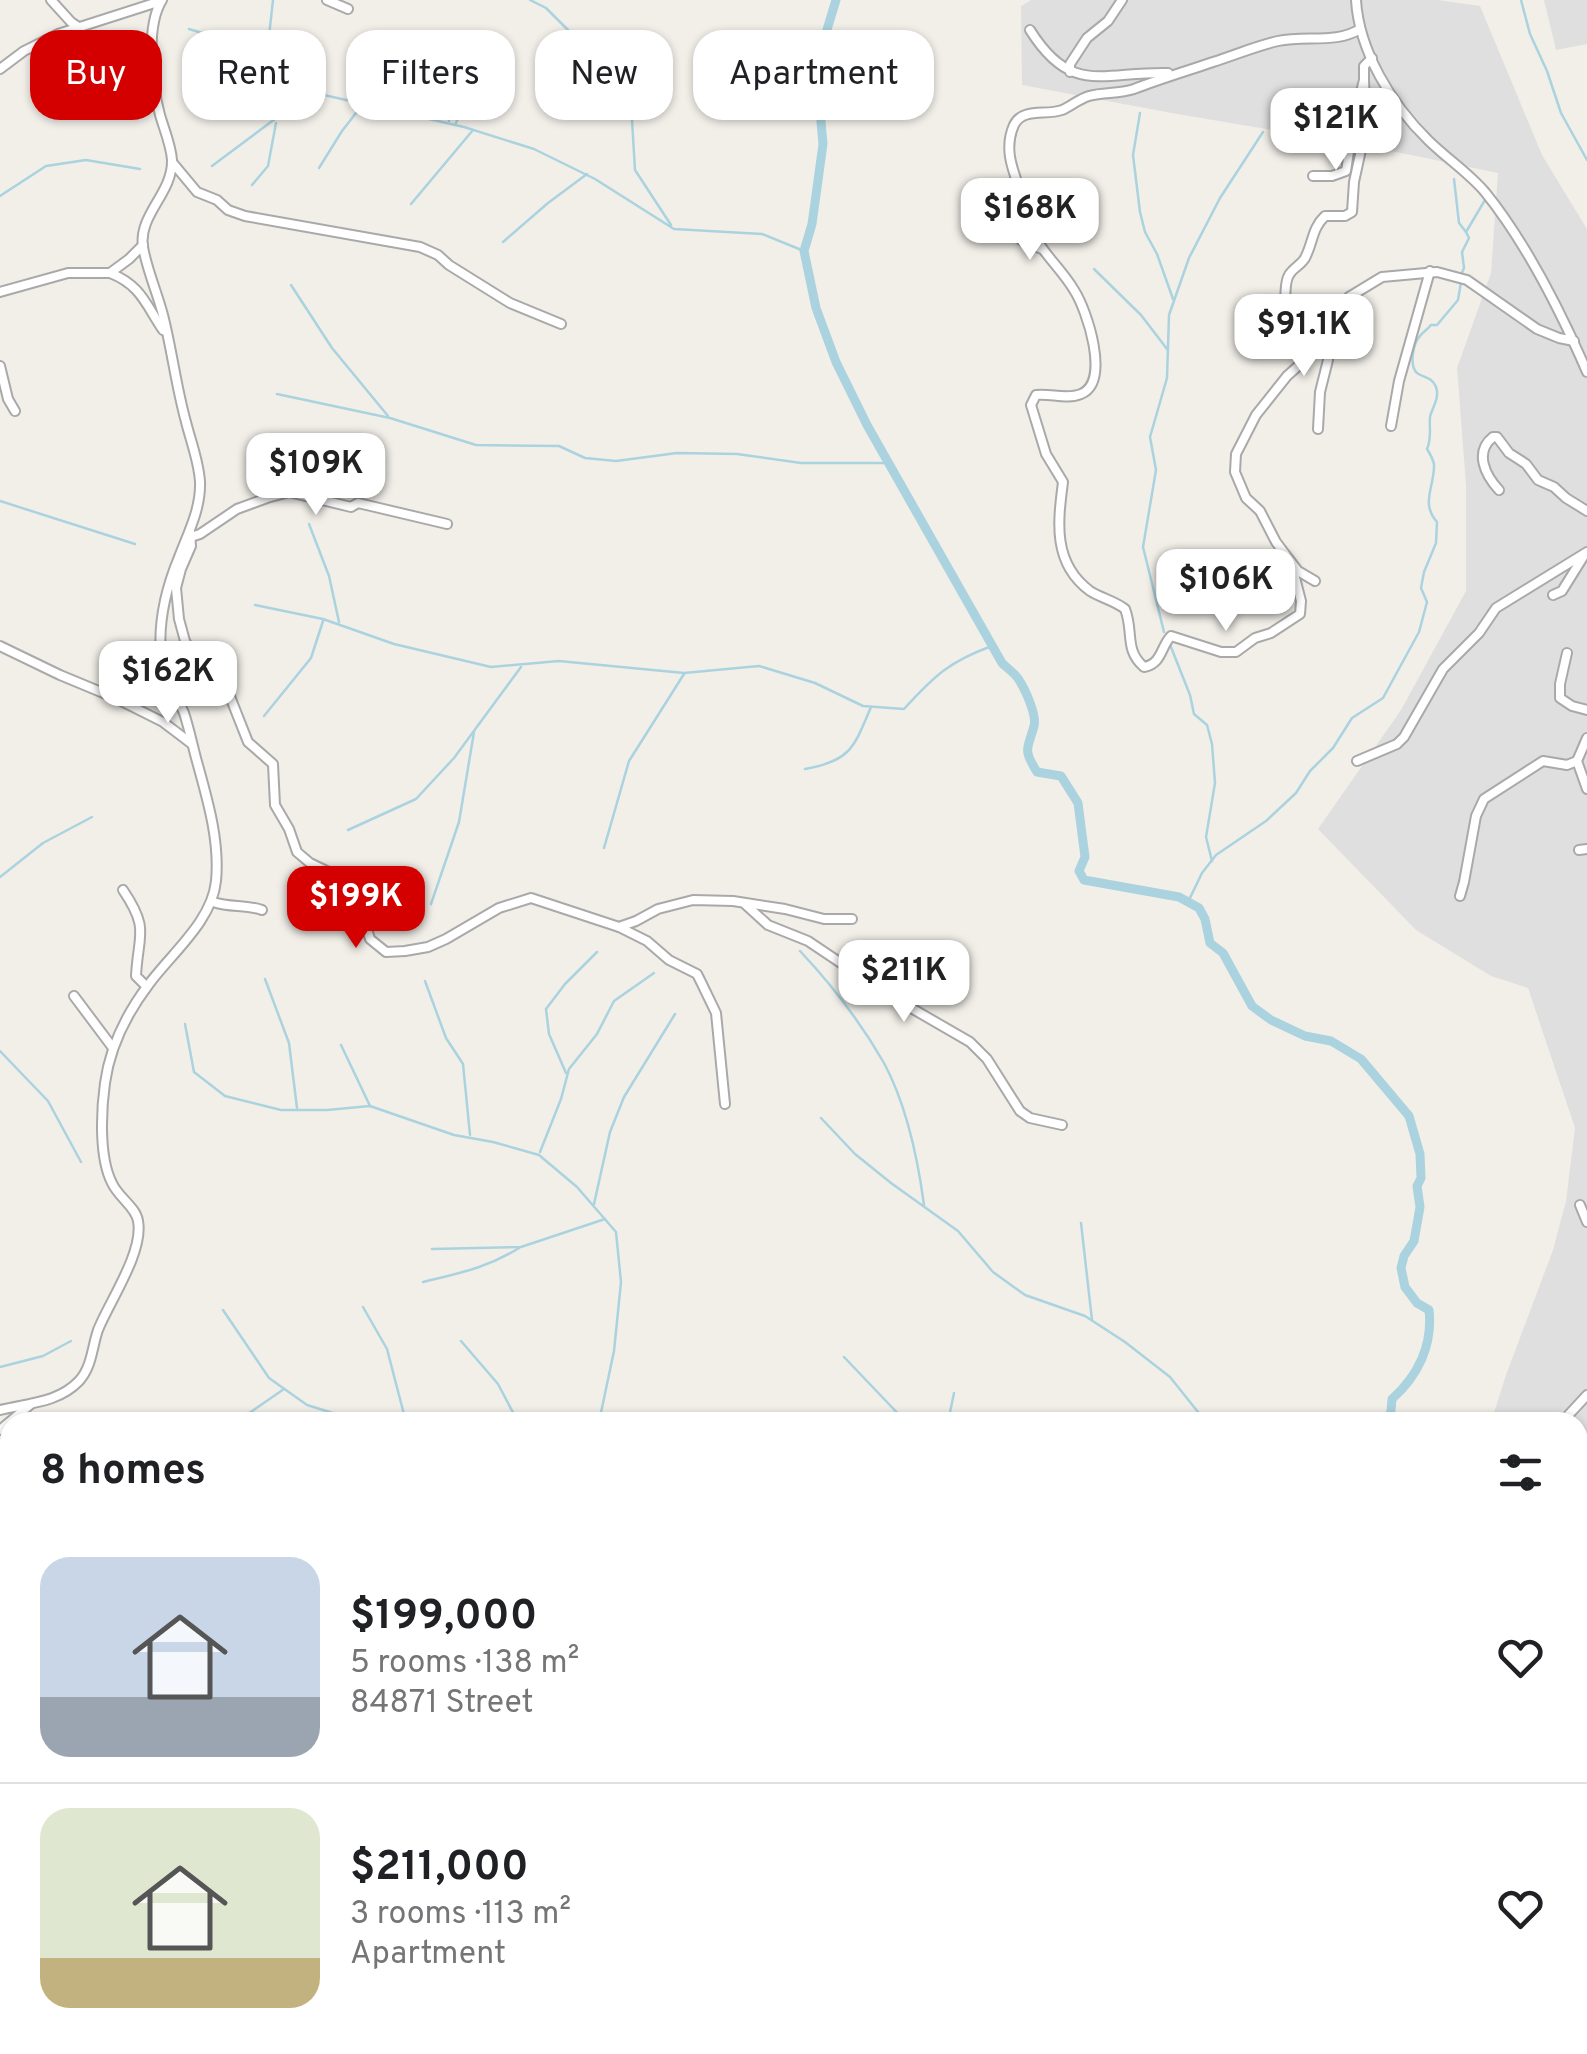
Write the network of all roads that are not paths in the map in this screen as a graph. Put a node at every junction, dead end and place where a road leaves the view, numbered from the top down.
1 (51, 0) edge
2 (161, 0) edge
3 (327, 0) edge
4 (1122, 0) edge
5 (1356, 0) edge
6 (348, 10) dead end
7 (80, 28) junction
8 (1360, 29) junction
9 (1030, 30) dead end
10 (1372, 58) junction
11 (0, 69) edge
12 (1070, 72) junction
13 (1173, 74) junction
14 (1364, 80) junction
15 (172, 162) junction
16 (1355, 174) junction
17 (1313, 176) dead end
18 (1332, 176) junction
19 (989, 216) dead end
20 (142, 244) junction
21 (1042, 248) junction
22 (1430, 271) junction
23 (110, 273) junction
24 (0, 292) edge
25 (561, 324) dead end
26 (168, 335) junction
27 (1327, 338) junction
28 (1574, 341) junction
29 (0, 366) edge
30 (1587, 372) edge
31 (15, 411) dead end
32 (1391, 426) dead end
33 (1318, 429) dead end
34 (1500, 490) dead end
35 (1587, 511) edge
36 (447, 524) dead end
37 (190, 535) junction
38 (1586, 553) edge
39 (1290, 562) junction
40 (1315, 581) dead end
41 (1553, 595) dead end
42 (0, 646) edge
43 (1568, 652) dead end
44 (1587, 710) edge
45 (1587, 738) edge
46 (192, 744) junction
47 (1357, 761) dead end
48 (1577, 761) junction
49 (1584, 780) edge
50 (1587, 790) edge
51 (122, 890) dead end
52 (1460, 896) dead end
53 (213, 902) junction
54 (744, 904) junction
55 (262, 910) dead end
56 (852, 919) dead end
57 (619, 927) junction
58 (146, 986) junction
59 (74, 996) dead end
60 (113, 1048) junction
61 (725, 1104) dead end
62 (1062, 1124) dead end
63 (1580, 1204) dead end
64 (1587, 1222) edge
65 (32, 1403) junction
66 (0, 1410) edge
67 (21, 1412) edge

1 - 7 street
2 - 7 street
2 - 15 street
3 - 6 street
4 - 12 street
5 - 8 street
7 - 11 street
8 - 10 street
8 - 13 street
9 - 12 street
10 - 14 street
10 - 28 street
12 - 13 street
13 - 21 street
14 - 16 street
14 - 18 street
15 - 20 street
15 - 25 street
16 - 18 street
16 - 27 street
17 - 18 street
19 - 21 street
20 - 23 street
20 - 26 street
21 - 39 street
22 - 27 street
22 - 28 street
22 - 32 street
23 - 24 street
23 - 26 street
26 - 37 street
27 - 33 street
27 - 39 street
28 - 30 street
29 - 31 street
34 - 35 street
36 - 37 street
37 - 46 street
37 - 57 street
38 - 41 street
38 - 47 street
39 - 40 street
42 - 46 street
43 - 44 street
45 - 48 street
46 - 53 street
48 - 49 street
48 - 52 street
49 - 50 street
51 - 58 street
53 - 55 street
53 - 58 street
54 - 56 street
54 - 57 street
54 - 62 street
57 - 61 street
58 - 60 street
59 - 60 street
60 - 65 street
63 - 64 street
65 - 66 street
65 - 67 street

